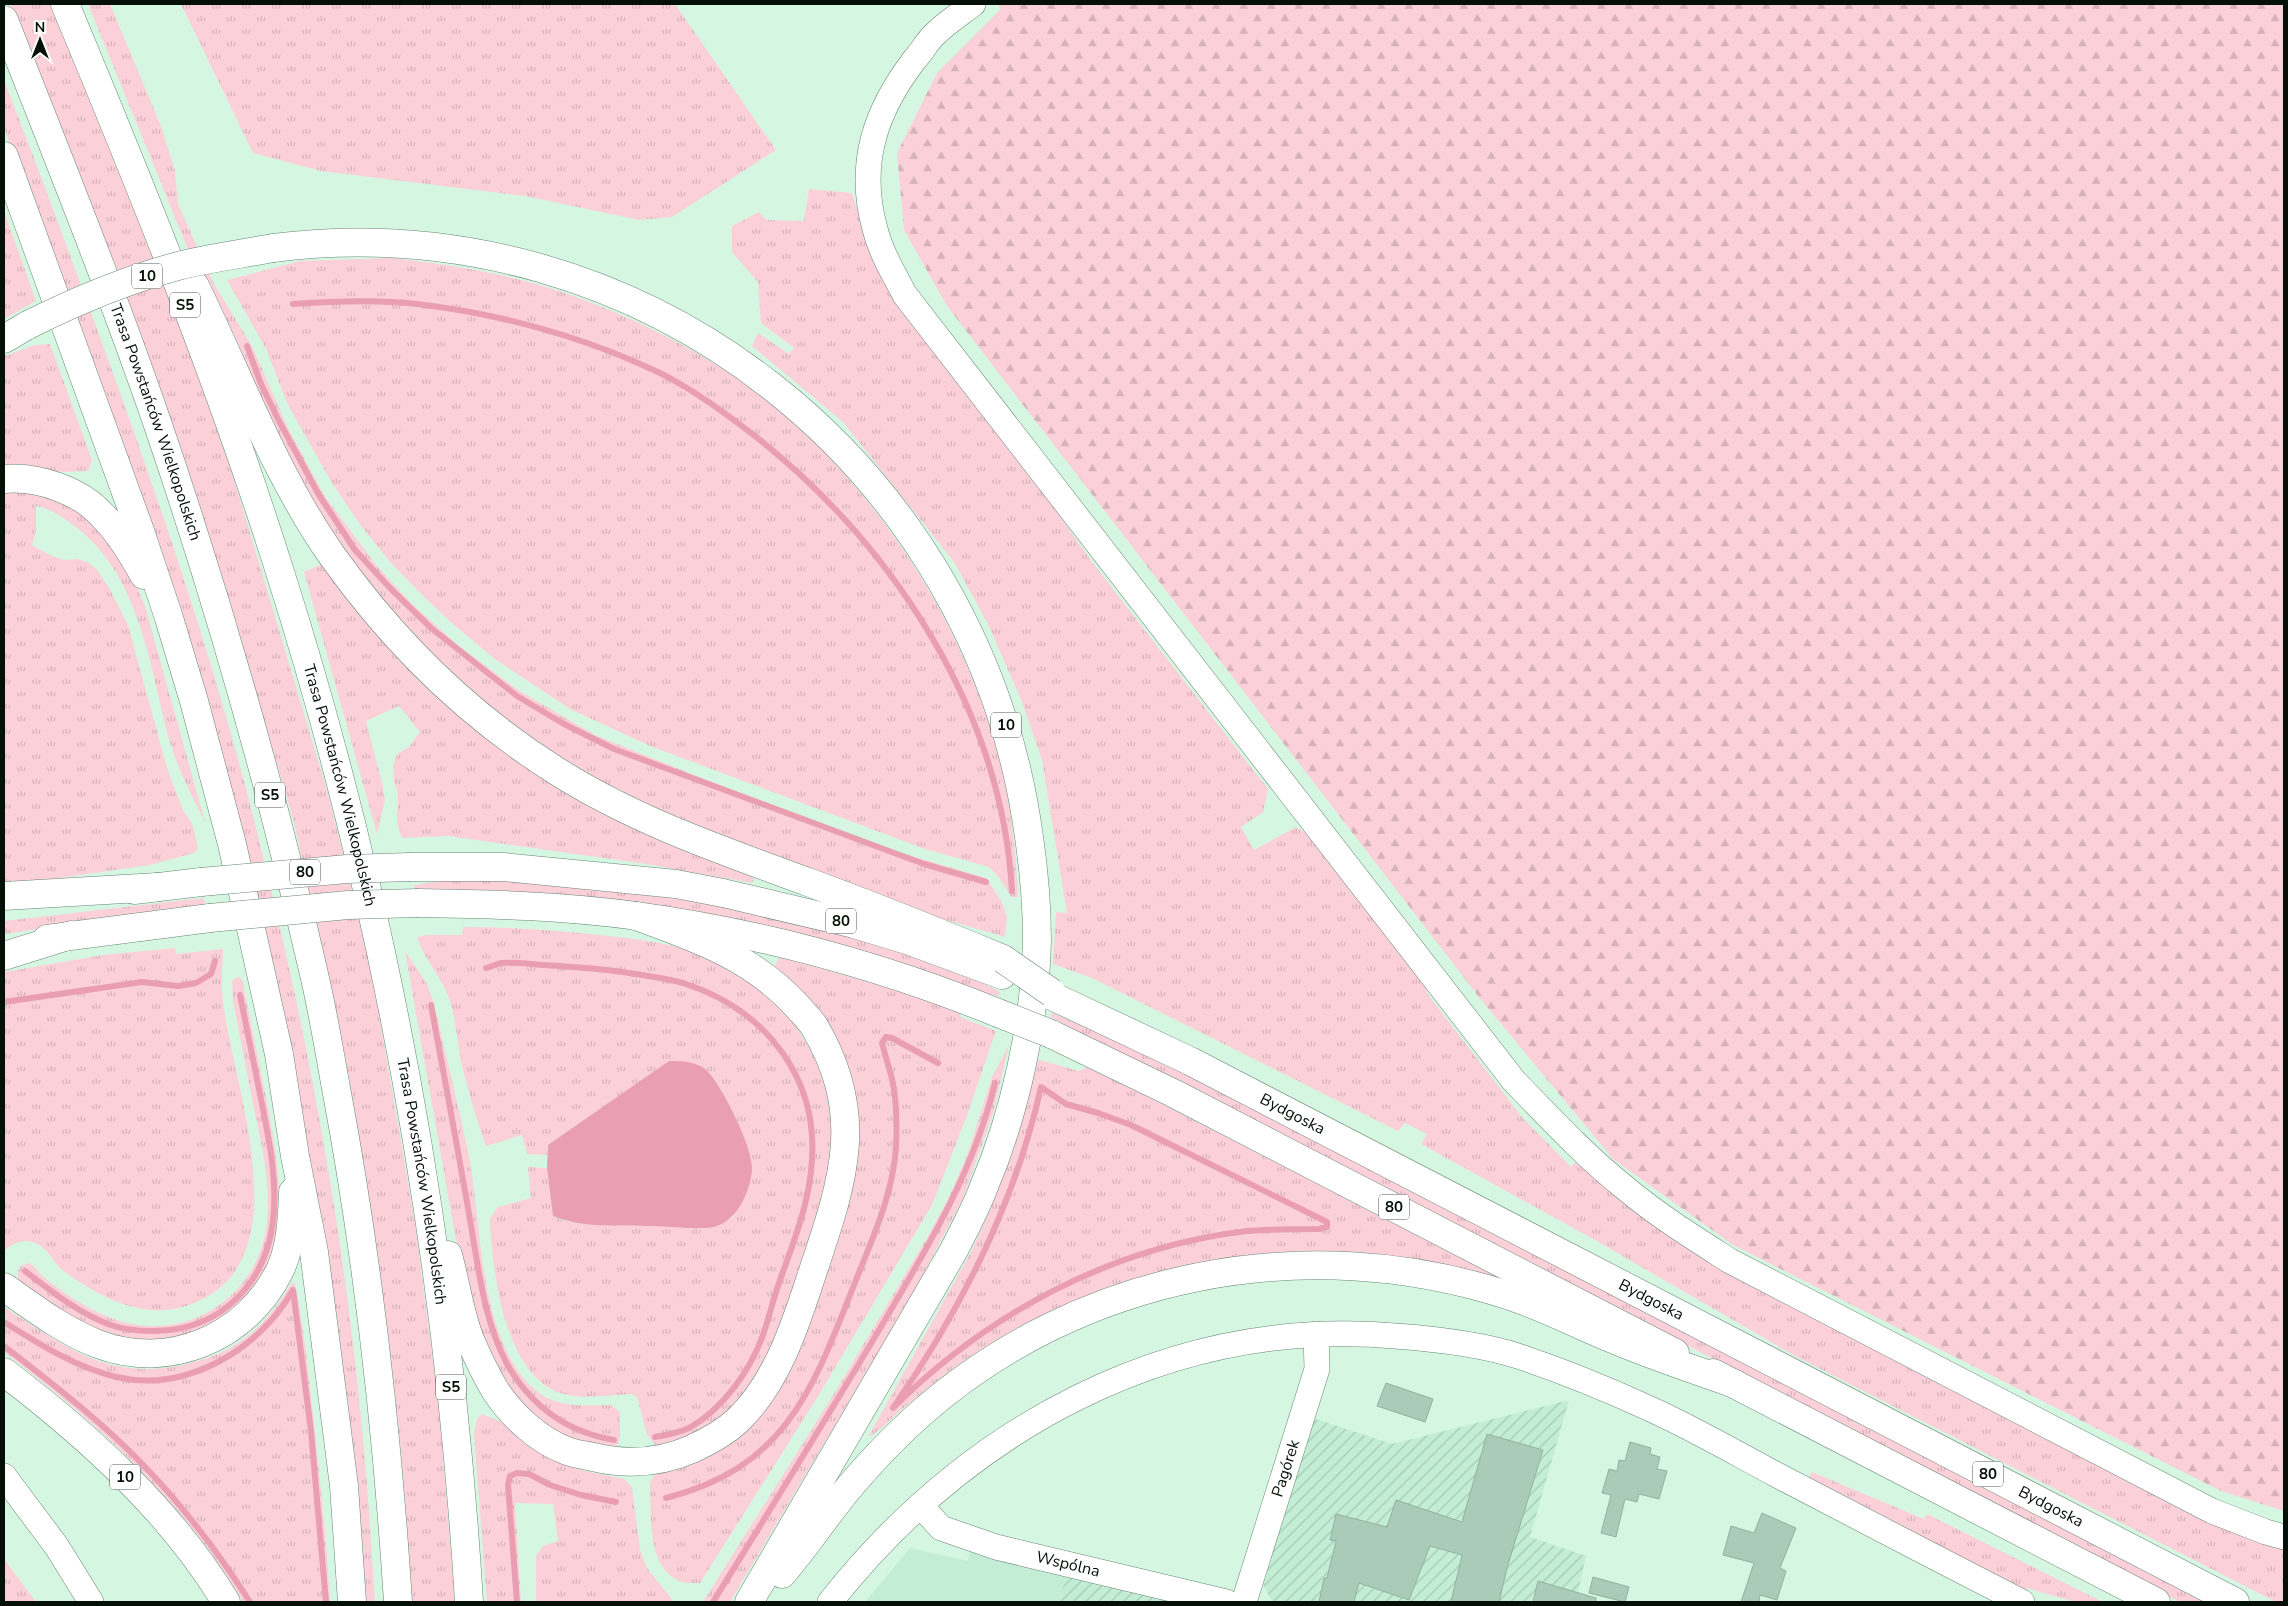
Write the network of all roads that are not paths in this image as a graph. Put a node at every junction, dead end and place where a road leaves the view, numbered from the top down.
1 (65, 4) edge
2 (973, 4) edge
3 (4, 20) edge
4 (118, 133) junction
5 (4, 156) edge
6 (4, 339) edge
7 (4, 479) edge
8 (169, 618) junction
9 (158, 887) junction
10 (4, 896) edge
11 (4, 908) edge
12 (636, 916) junction
13 (71, 935) junction
14 (4, 945) edge
15 (4, 956) edge
16 (1002, 967) junction
17 (295, 1156) junction
18 (422, 1172) junction
19 (4, 1287) edge
20 (1316, 1334) junction
21 (4, 1372) edge
22 (1735, 1384) junction
23 (4, 1476) edge
24 (921, 1506) junction
25 (2284, 1537) edge
26 (90, 1602) edge
27 (226, 1602) edge
28 (352, 1602) edge
29 (398, 1602) edge
30 (469, 1602) edge
31 (749, 1602) edge
32 (758, 1602) edge
33 (830, 1602) edge
34 (1226, 1602) edge
35 (1244, 1602) edge
36 (2022, 1602) edge
37 (2156, 1602) edge
38 (2235, 1602) edge

1 - 4 main road, Trasa Powstańców Wielkopolskich / S5
2 - 25 street
3 - 29 main road, Trasa Powstańców Wielkopolskich / S5
4 - 16 main road
4 - 18 main road, Trasa Powstańców Wielkopolskich / S5
5 - 8 main road
6 - 31 main road, 10, bridge
7 - 8 main road
8 - 17 main road
9 - 10 main road
9 - 11 main road, 80
9 - 16 main road, 80, bridge
12 - 13 main road, 80, bridge
12 - 18 main road
12 - 22 main road, 80, bridge
13 - 14 main road, 80
13 - 15 main road
16 - 38 main road, Bydgoska / 80, bridge
17 - 19 main road
17 - 28 main road
18 - 30 main road, Trasa Powstańców Wielkopolskich / S5
20 - 24 street
20 - 35 street, Pagórek
20 - 36 street
21 - 27 main road, 10
22 - 32 main road
22 - 37 main road, 80
23 - 26 street
24 - 33 street
24 - 34 street, Wspólna

